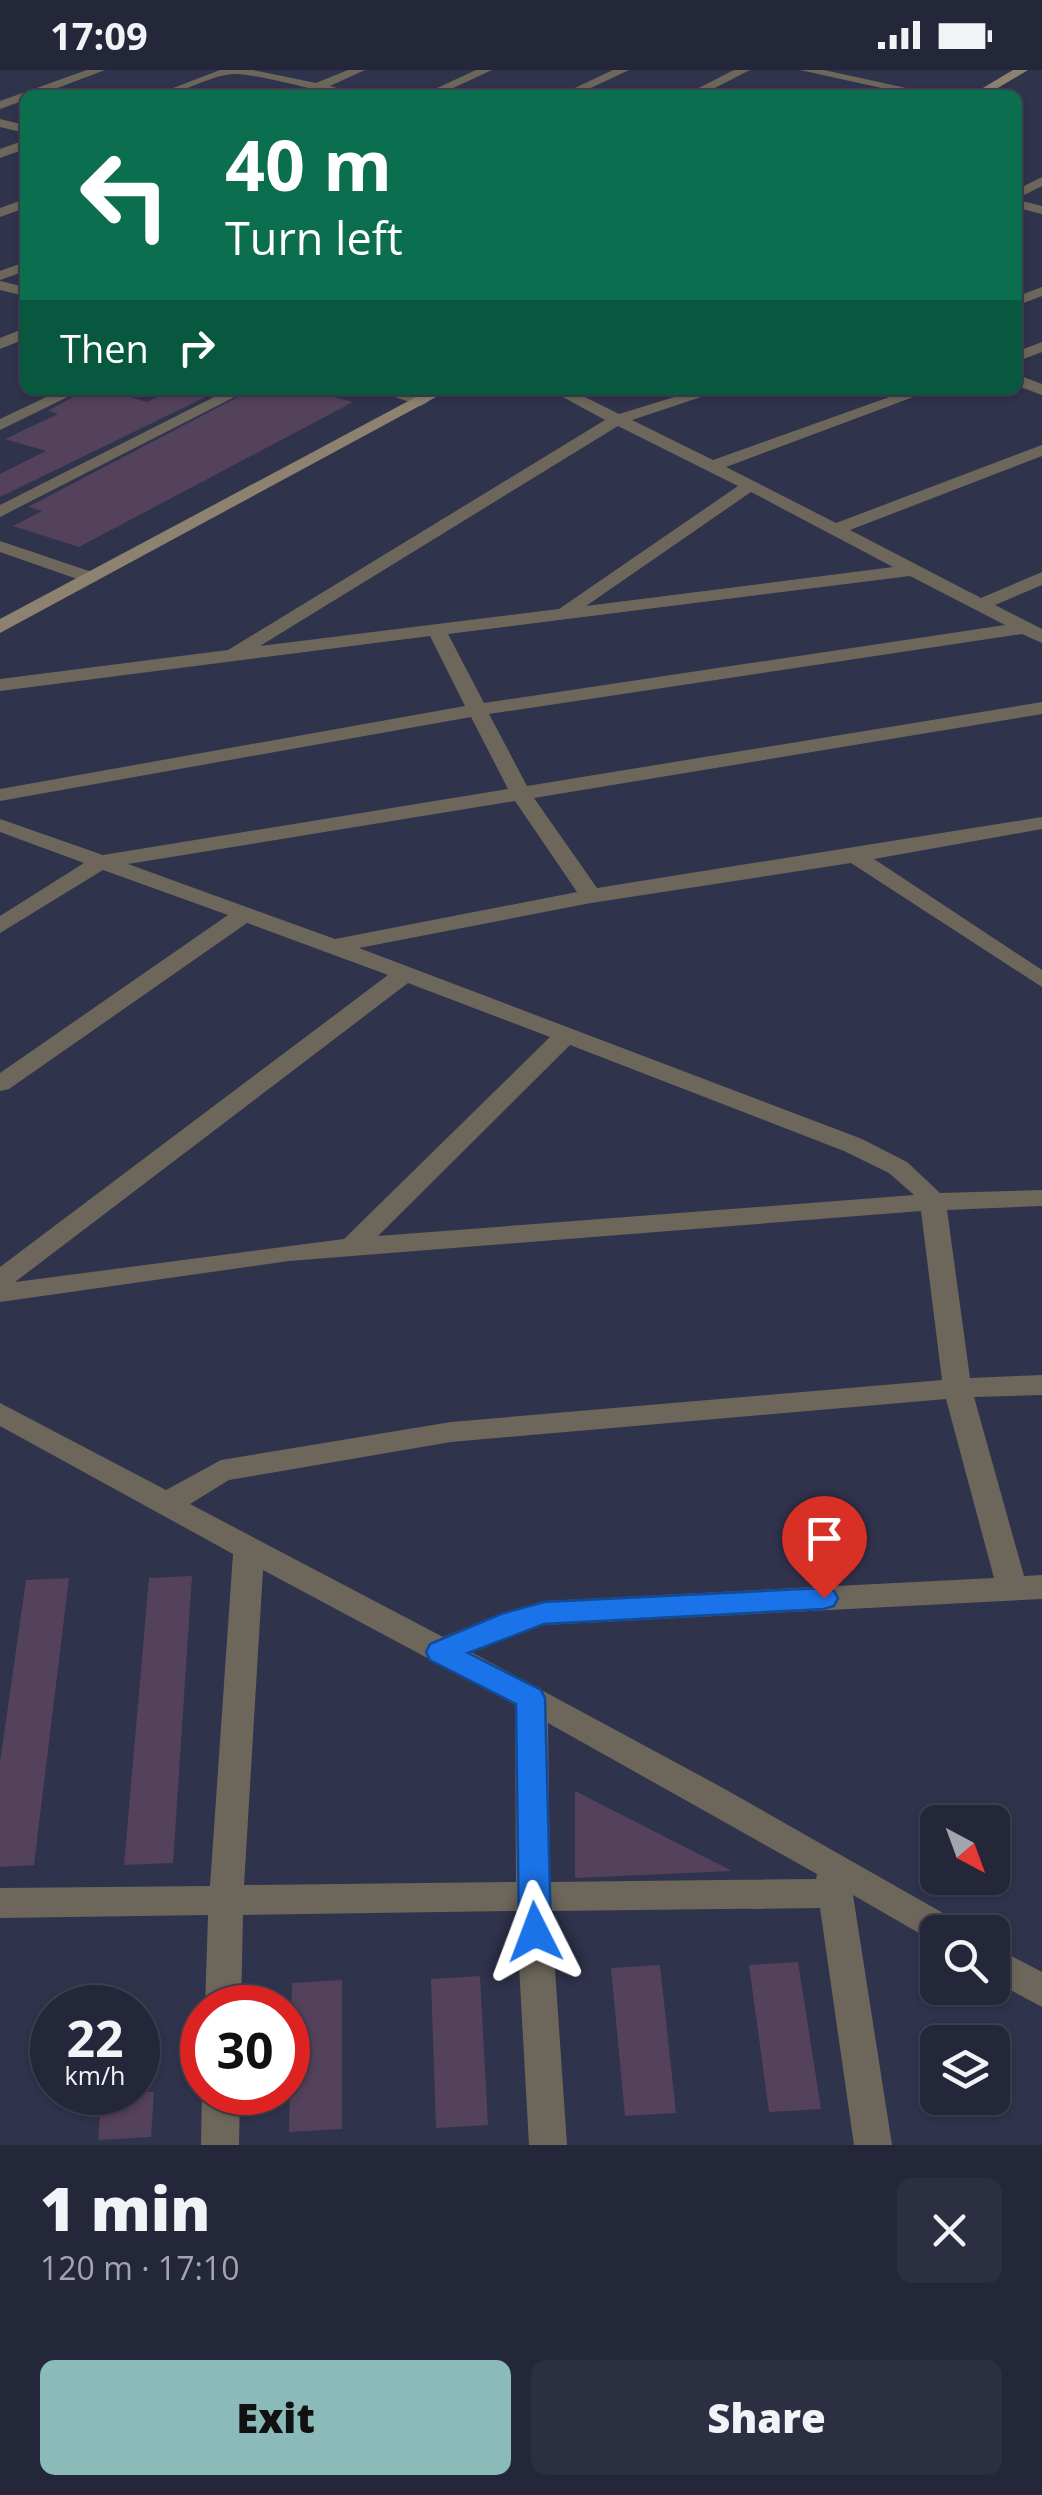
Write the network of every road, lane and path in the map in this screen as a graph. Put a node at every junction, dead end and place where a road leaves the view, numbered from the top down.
1 (99, 70) edge
2 (234, 70) edge
3 (359, 70) edge
4 (486, 70) edge
5 (623, 70) edge
6 (744, 70) edge
7 (806, 70) edge
8 (874, 70) edge
9 (1022, 70) edge
10 (856, 79) junction
11 (317, 87) junction
12 (840, 87) dead end
13 (41, 90) edge
14 (176, 90) edge
15 (310, 90) edge
16 (332, 90) edge
17 (440, 90) edge
18 (577, 90) edge
19 (702, 90) edge
20 (908, 90) edge
21 (986, 90) edge
22 (63, 395) edge
23 (230, 395) edge
24 (401, 395) edge
25 (432, 395) edge
26 (568, 395) edge
27 (697, 395) edge
28 (910, 395) edge
29 (422, 401) junction
30 (618, 419) junction
31 (0, 425) edge
32 (1042, 450) edge
33 (712, 466) junction
34 (750, 485) junction
35 (0, 512) edge
36 (834, 530) junction
37 (0, 546) edge
38 (912, 570) junction
39 (88, 577) junction
40 (1042, 578) edge
41 (980, 605) junction
42 (565, 611) junction
43 (0, 627) edge
44 (436, 629) junction
45 (1033, 633) edge
46 (227, 658) junction
47 (0, 685) edge
48 (1042, 708) edge
49 (475, 710) junction
50 (520, 793) junction
51 (0, 795) edge
52 (1042, 822) edge
53 (0, 824) edge
54 (855, 856) junction
55 (101, 862) junction
56 (591, 896) junction
57 (245, 914) junction
58 (0, 926) edge
59 (333, 946) junction
60 (405, 974) junction
61 (1042, 980) edge
62 (564, 1036) junction
63 (0, 1084) edge
64 (1042, 1198) edge
65 (933, 1202) junction
66 (352, 1247) junction
67 (0, 1280) edge
68 (0, 1293) edge
69 (1042, 1385) edge
70 (957, 1388) junction
71 (0, 1413) edge
72 (166, 1505) junction
73 (249, 1550) junction
74 (1027, 1588) edge
75 (440, 1652) junction
76 (531, 1698) junction
77 (833, 1878) junction
78 (533, 1896) junction
79 (226, 1901) junction
80 (0, 1902) edge
81 (920, 1920) edge
82 (1010, 1972) edge
83 (224, 1985) edge
84 (1042, 1991) edge
85 (221, 2115) edge
86 (220, 2145) edge
87 (548, 2145) edge
88 (874, 2145) edge

1 - 13 street
2 - 11 street
2 - 14 street
3 - 11 street
4 - 17 street
5 - 18 street
6 - 19 street
7 - 10 street
8 - 10 street
9 - 21 street
10 - 12 street
10 - 20 street
11 - 15 street
11 - 16 street
22 - 31 street
23 - 35 street
24 - 29 street
25 - 29 street
26 - 30 street
27 - 30 street
28 - 33 street
29 - 39 street
30 - 33 street
30 - 46 street
32 - 36 street
33 - 34 street
34 - 36 street
34 - 42 street
36 - 38 street
37 - 39 street
38 - 41 street
38 - 42 street
39 - 43 street
40 - 41 street
41 - 45 street
42 - 44 street
44 - 46 street
44 - 49 street
45 - 49 street
46 - 47 street
48 - 50 street
49 - 50 street
49 - 51 street
50 - 55 street
50 - 56 street
52 - 54 street
53 - 55 street
54 - 56 street
54 - 61 street
55 - 57 street
55 - 58 street
56 - 59 street
57 - 59 street
57 - 63 street
59 - 60 street
60 - 62 street
60 - 67 street
62 - 65 street
62 - 66 street
64 - 65 street
65 - 66 street
65 - 70 street
66 - 68 street
69 - 70 street
70 - 72 street
70 - 74 street
71 - 72 street
72 - 73 street
73 - 75 street
73 - 79 street
74 - 75 street
75 - 76 street
76 - 77 street
76 - 78 street
77 - 78 street
77 - 81 street
77 - 88 street
78 - 79 street
78 - 87 street
79 - 80 street
79 - 83 street
82 - 84 street
85 - 86 street

